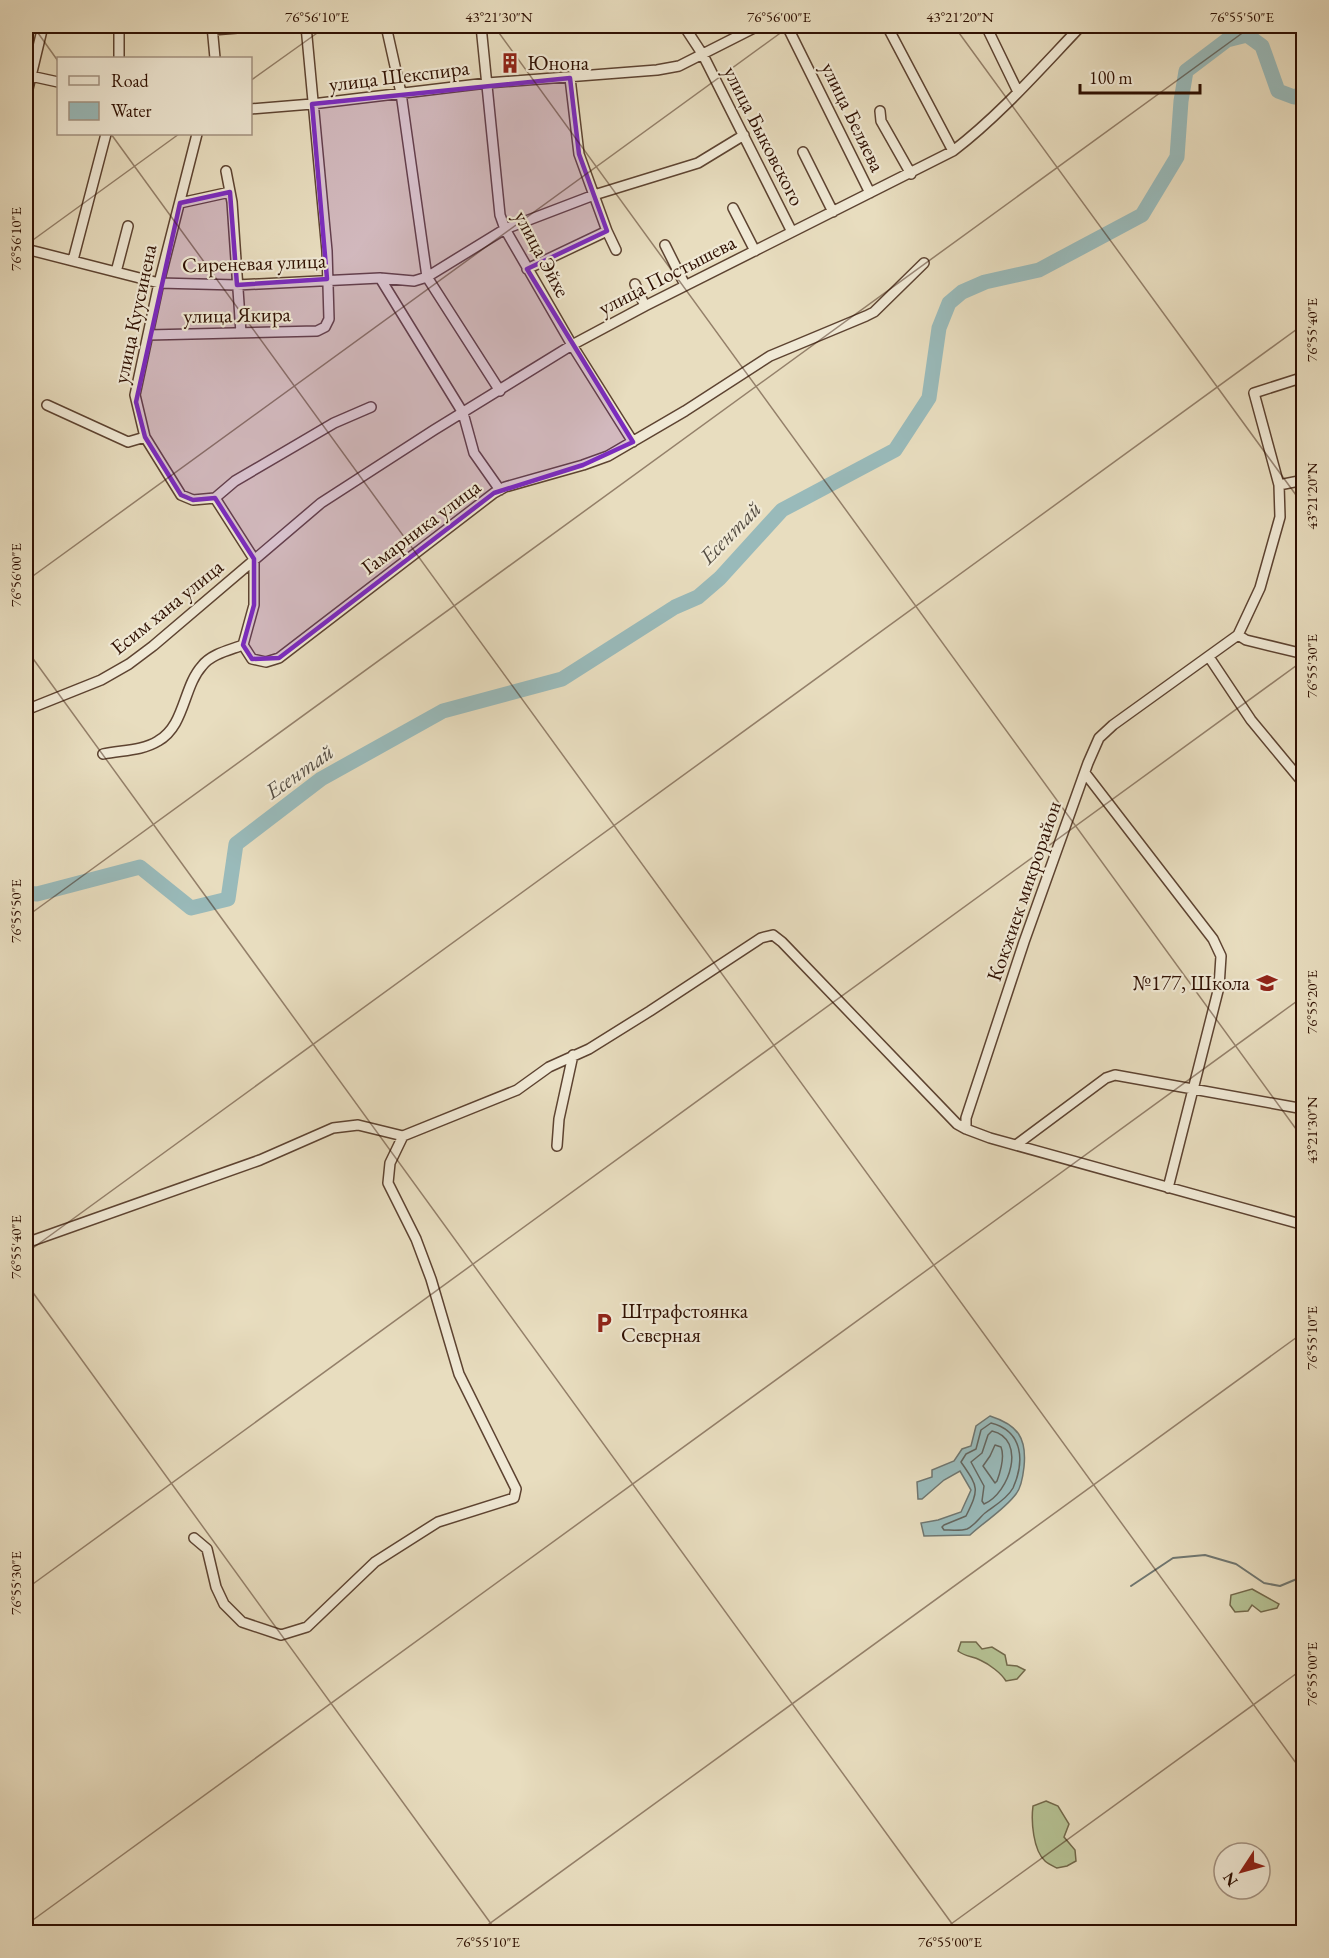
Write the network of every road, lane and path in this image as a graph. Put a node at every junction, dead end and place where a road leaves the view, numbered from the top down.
1 (43, 26) edge
2 (119, 26) edge
3 (262, 26) edge
4 (306, 26) edge
5 (386, 26) edge
6 (482, 26) edge
7 (684, 26) edge
8 (758, 26) edge
9 (787, 26) edge
10 (887, 26) edge
11 (986, 26) edge
12 (1081, 26) edge
13 (212, 28) edge
14 (703, 55) junction
15 (119, 57) edge
16 (215, 57) edge
17 (28, 75) edge
18 (570, 78) junction
19 (57, 82) edge
20 (487, 84) junction
21 (1018, 92) junction
22 (401, 93) junction
23 (26, 97) edge
24 (312, 104) junction
25 (252, 109) edge
26 (880, 111) dead end
27 (106, 135) edge
28 (197, 135) edge
29 (744, 135) junction
30 (803, 152) dead end
31 (952, 152) junction
32 (226, 171) dead end
33 (911, 174) junction
34 (230, 192) junction
35 (870, 193) junction
36 (594, 195) junction
37 (180, 203) junction
38 (733, 208) dead end
39 (833, 212) junction
40 (128, 226) dead end
41 (505, 229) junction
42 (608, 231) junction
43 (792, 232) junction
44 (665, 245) dead end
45 (26, 249) edge
46 (616, 250) dead end
47 (755, 251) junction
48 (73, 260) junction
49 (924, 263) dead end
50 (527, 269) junction
51 (116, 272) junction
52 (425, 277) junction
53 (380, 278) junction
54 (327, 279) junction
55 (159, 283) junction
56 (635, 284) dead end
57 (237, 285) junction
58 (685, 285) junction
59 (645, 306) junction
60 (241, 333) junction
61 (148, 335) junction
62 (572, 345) junction
63 (1304, 377) edge
64 (500, 391) junction
65 (47, 405) dead end
66 (371, 408) dead end
67 (463, 413) junction
68 (146, 437) junction
69 (633, 442) junction
70 (1304, 480) edge
71 (1279, 485) junction
72 (500, 490) junction
73 (215, 498) junction
74 (257, 556) junction
75 (1238, 635) junction
76 (243, 645) junction
77 (1304, 654) edge
78 (1209, 657) junction
79 (26, 710) edge
80 (103, 754) dead end
81 (1085, 773) junction
82 (1304, 783) edge
83 (573, 1055) junction
84 (1194, 1088) junction
85 (1304, 1109) edge
86 (966, 1129) junction
87 (403, 1136) junction
88 (1016, 1145) junction
89 (556, 1146) dead end
90 (1168, 1188) junction
91 (1304, 1225) edge
92 (26, 1243) edge
93 (194, 1538) dead end

1 - 17 street
2 - 15 street
3 - 13 street
4 - 24 street
5 - 22 street
6 - 20 street, улица Эйхе
7 - 14 street, улица Быковского
8 - 14 street, улица Шекспира
9 - 35 street, улица Беляева
10 - 31 street
11 - 21 street
12 - 21 street, улица Постышева
13 - 16 street
14 - 18 street, улица Шекспира
14 - 29 street, улица Быковского
17 - 19 street
17 - 23 street
18 - 20 street, улица Шекспира
18 - 36 street
20 - 22 street, улица Шекспира
20 - 41 street, улица Эйхе
21 - 31 street, улица Постышева
22 - 24 street, улица Шекспира
22 - 52 street
24 - 25 street, улица Шекспира
24 - 54 street
26 - 33 street
27 - 48 street
28 - 37 street, улица Куусинена
29 - 36 street
29 - 43 street, улица Быковского
30 - 39 street
31 - 33 street, улица Постышева
32 - 34 street
33 - 35 street, улица Постышева
34 - 37 street
34 - 57 street
35 - 39 street, улица Постышева
36 - 41 street
36 - 42 street
37 - 55 street, улица Куусинена
38 - 47 street
39 - 43 street, улица Постышева
40 - 51 street
41 - 50 street, улица Эйхе
41 - 52 street
42 - 46 street
42 - 50 street
43 - 47 street, улица Постышева
44 - 58 street
45 - 48 street, Сиреневая улица
47 - 58 street, улица Постышева
48 - 51 street, Сиреневая улица
49 - 69 street, Гамарника улица
50 - 62 street, улица Эйхе
51 - 55 street, Сиреневая улица
52 - 53 street, Сиреневая улица
52 - 64 street
53 - 54 street, Сиреневая улица
53 - 67 street
54 - 57 street, Сиреневая улица
54 - 60 street, улица Якира
55 - 57 street, Сиреневая улица
55 - 61 street, улица Куусинена
56 - 59 street
57 - 60 street
58 - 59 street, улица Постышева
59 - 62 street, улица Постышева
60 - 61 street, улица Якира
61 - 68 street, улица Куусинена
62 - 64 street, улица Постышева
62 - 69 street, улица Эйхе
63 - 71 street, Кокжиек микрорайон
64 - 67 street, улица Постышева
65 - 68 street
66 - 73 street
67 - 72 street
67 - 74 street, улица Постышева
68 - 73 street, улица Куусинена
69 - 72 street, Гамарника улица
70 - 71 street
71 - 75 street, Кокжиек микрорайон
72 - 76 street, Гамарника улица
73 - 74 street
74 - 76 street
74 - 79 street, Есим хана улица
75 - 77 street
75 - 78 street, Кокжиек микрорайон
76 - 80 street
78 - 81 street, Кокжиек микрорайон
78 - 82 street
81 - 84 street
81 - 86 street, Кокжиек микрорайон
83 - 86 street
83 - 87 street
83 - 89 street
84 - 85 street
84 - 88 street
84 - 90 street
86 - 88 street
87 - 92 street
87 - 93 street
88 - 90 street
90 - 91 street

